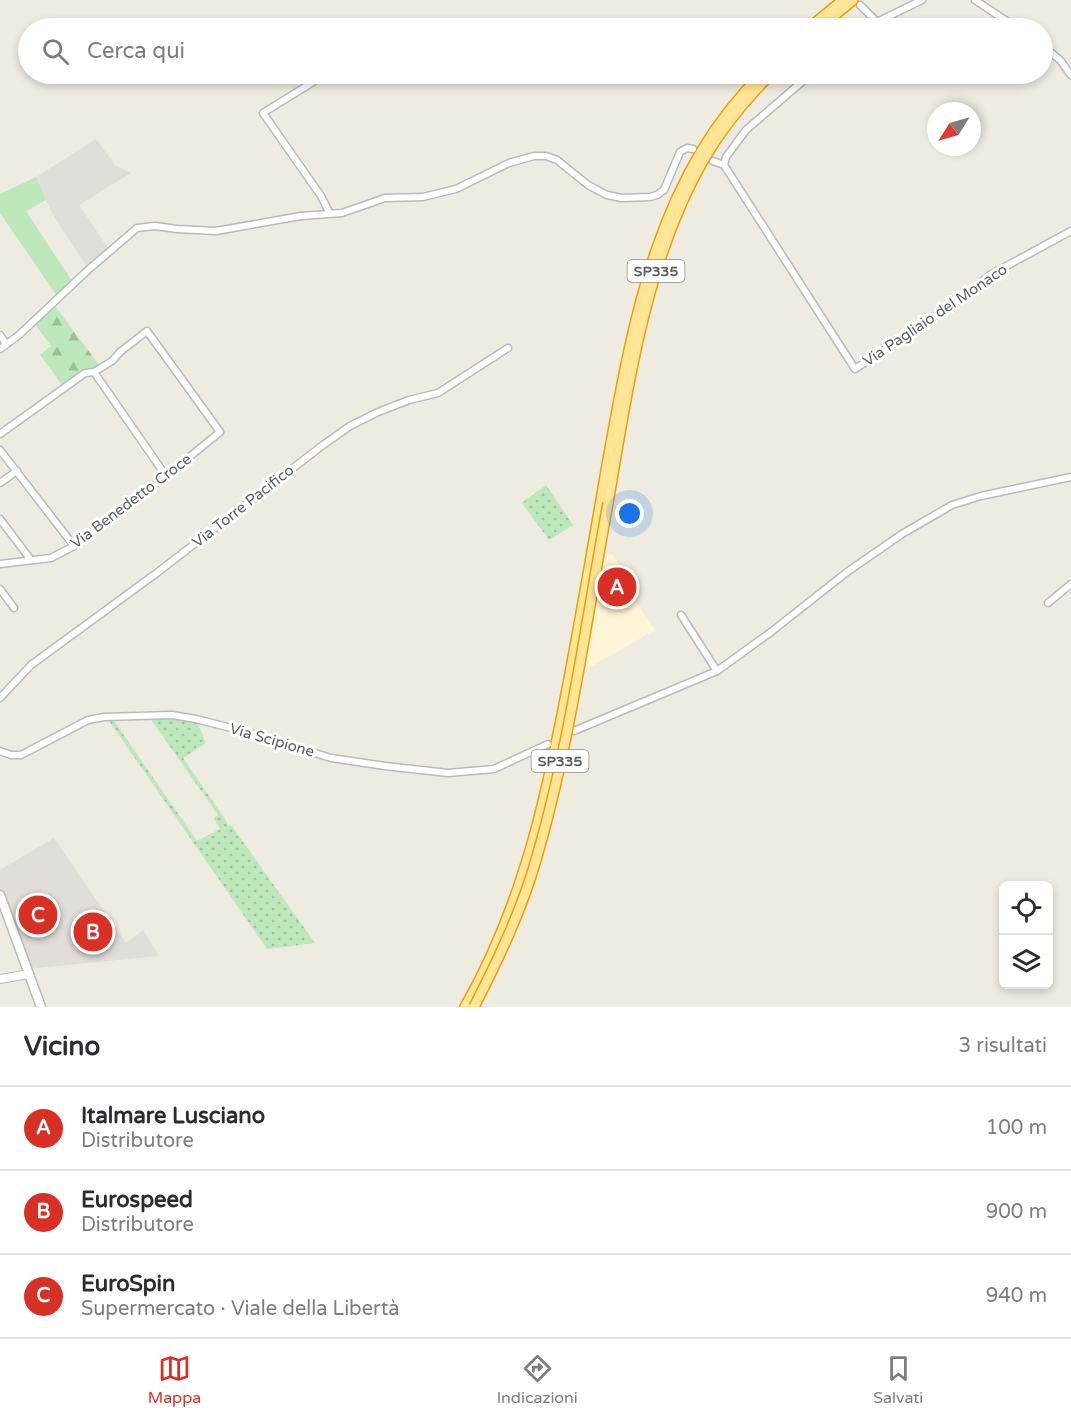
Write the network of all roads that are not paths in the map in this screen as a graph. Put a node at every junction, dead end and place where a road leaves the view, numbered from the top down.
1 (843, 0) edge
2 (922, 0) edge
3 (975, 0) edge
4 (857, 3) edge
5 (821, 18) edge
6 (834, 18) edge
7 (874, 18) edge
8 (883, 18) edge
9 (1002, 18) edge
10 (1053, 54) edge
11 (1071, 75) edge
12 (310, 84) edge
13 (753, 84) edge
14 (762, 84) edge
15 (799, 84) edge
16 (693, 149) dead end
17 (713, 161) dead end
18 (724, 165) junction
19 (329, 212) junction
20 (1071, 231) edge
21 (0, 335) edge
22 (6, 344) junction
23 (508, 348) dead end
24 (0, 349) edge
25 (94, 372) junction
26 (0, 434) edge
27 (0, 450) edge
28 (17, 471) junction
29 (166, 476) junction
30 (1071, 477) edge
31 (0, 483) edge
32 (605, 493) junction
33 (0, 519) edge
34 (74, 546) junction
35 (31, 560) junction
36 (0, 564) edge
37 (1071, 584) edge
38 (0, 589) edge
39 (1048, 603) dead end
40 (15, 608) dead end
41 (681, 615) dead end
42 (717, 671) junction
43 (0, 698) edge
44 (574, 731) dead end
45 (548, 744) dead end
46 (0, 751) edge
47 (0, 895) edge
48 (3, 912) edge
49 (29, 974) junction
50 (0, 980) edge
51 (41, 1007) edge
52 (465, 1007) edge
53 (474, 1007) edge

1 - 5 highway
2 - 8 street
3 - 9 street
4 - 6 highway
4 - 7 street
10 - 11 street
12 - 19 street
13 - 32 highway, SP335
14 - 32 highway, SP335
15 - 18 street
16 - 19 street
17 - 18 street
18 - 20 street, Via Pagliaio del Monaco
19 - 22 street
21 - 22 street
22 - 24 street
23 - 43 street, Via Torre Pacifico
25 - 26 street
25 - 29 street
25 - 29 street, Via Benedetto Croce
27 - 28 street
28 - 31 street
28 - 34 street
29 - 34 street, Via Benedetto Croce
30 - 42 street
32 - 52 highway, SP335
32 - 53 highway, SP335, bridge
33 - 35 street
34 - 35 street, Via Benedetto Croce
35 - 36 street, Via Benedetto Croce
37 - 39 street
38 - 40 street
41 - 42 street
42 - 44 street
45 - 46 street, Via Scipione
47 - 48 main road
48 - 49 main road
49 - 50 street
49 - 51 main road

